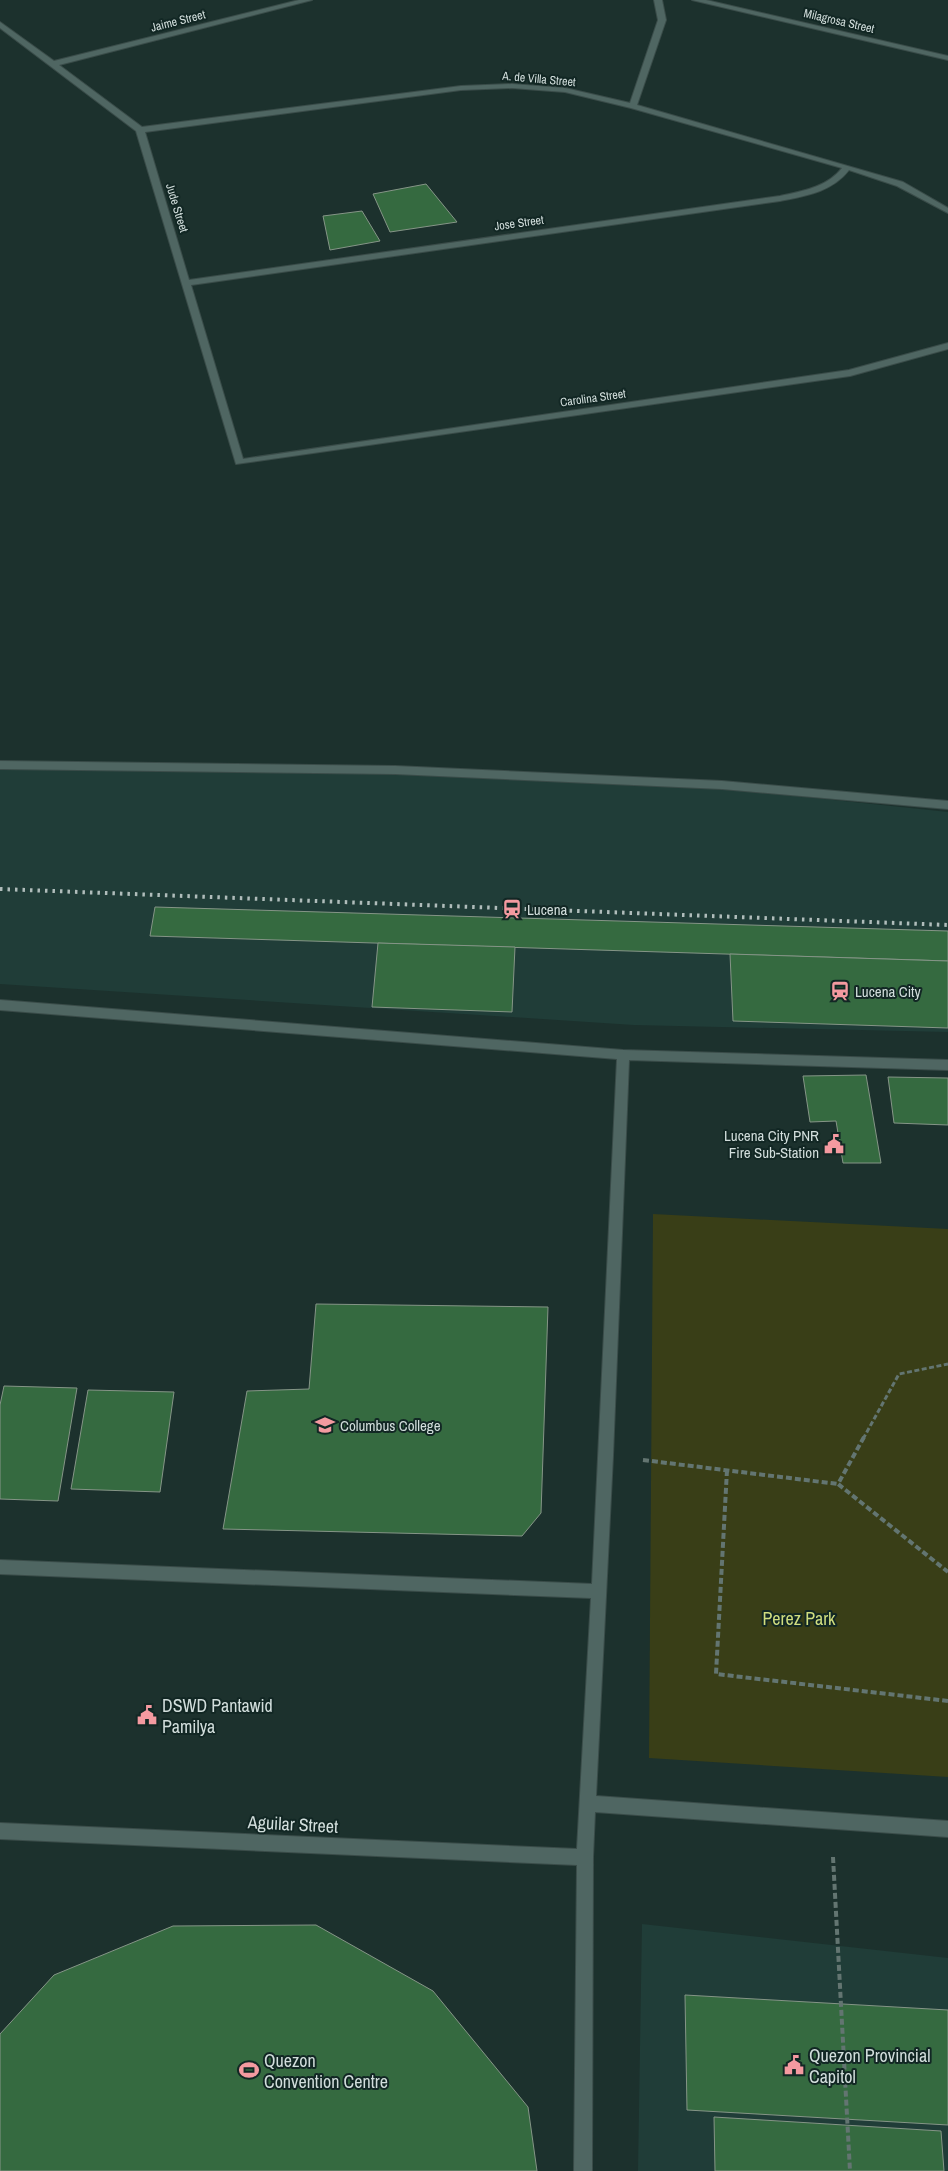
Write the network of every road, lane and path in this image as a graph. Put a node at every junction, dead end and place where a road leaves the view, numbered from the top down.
1 (308, 0) edge
2 (658, 0) edge
3 (696, 0) edge
4 (0, 24) edge
5 (948, 58) edge
6 (53, 64) junction
7 (633, 106) junction
8 (140, 130) junction
9 (847, 167) junction
10 (948, 211) edge
11 (186, 283) junction
12 (948, 346) edge
13 (239, 462) joint
14 (0, 765) edge
15 (948, 805) edge
16 (0, 1005) edge
17 (623, 1055) junction
18 (948, 1065) edge
19 (948, 1364) edge
20 (606, 1456) junction
21 (727, 1470) junction
22 (838, 1484) junction
23 (0, 1567) edge
24 (948, 1572) edge
25 (599, 1591) junction
26 (948, 1701) edge
27 (587, 1803) junction
28 (831, 1821) junction
29 (948, 1828) edge
30 (0, 1831) edge
31 (585, 1857) junction
32 (583, 2171) edge
33 (850, 2171) edge

1 - 6 street, Jaime Street
2 - 7 street
3 - 5 street, Milagrosa Street
4 - 6 street
6 - 8 street
7 - 8 street, A. de Villa Street
7 - 9 street, A. de Villa Street
8 - 11 street, Jude Street
9 - 10 street, A. de Villa Street
9 - 11 street, Jose Street
11 - 13 street, Jude Street
12 - 13 street, Carolina Street
14 - 15 street
16 - 17 street
17 - 18 street
17 - 20 street
19 - 22 path
20 - 21 path
20 - 25 street
21 - 22 path
21 - 26 path
22 - 24 path
23 - 25 street
25 - 27 street
27 - 28 street
27 - 31 street
28 - 29 street
28 - 33 path
30 - 31 street, Aguilar Street
31 - 32 street

